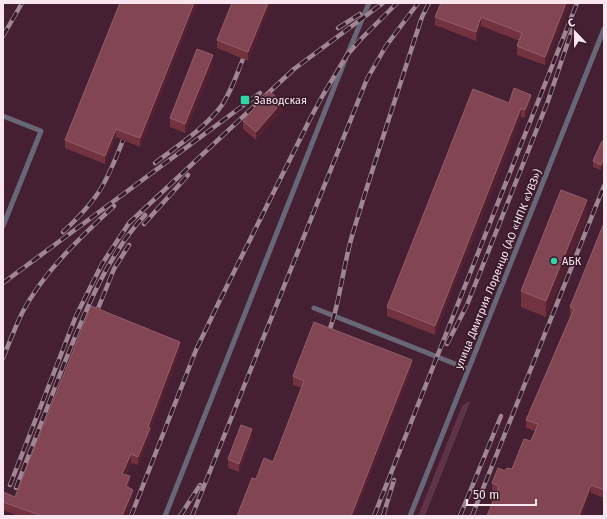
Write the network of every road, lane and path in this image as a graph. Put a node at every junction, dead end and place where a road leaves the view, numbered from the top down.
1 (369, 3) edge
2 (604, 29) edge
3 (3, 116) edge
4 (3, 226) edge
5 (314, 308) dead end
6 (468, 369) junction
7 (165, 516) edge
8 (410, 516) edge

1 - 7 lane
2 - 6 lane, улица Дмитрия Лоренцо (АО «НПК «УВЗ»)
3 - 4 lane
5 - 6 lane
6 - 8 lane, улица Дмитрия Лоренцо (АО «НПК «УВЗ»)

